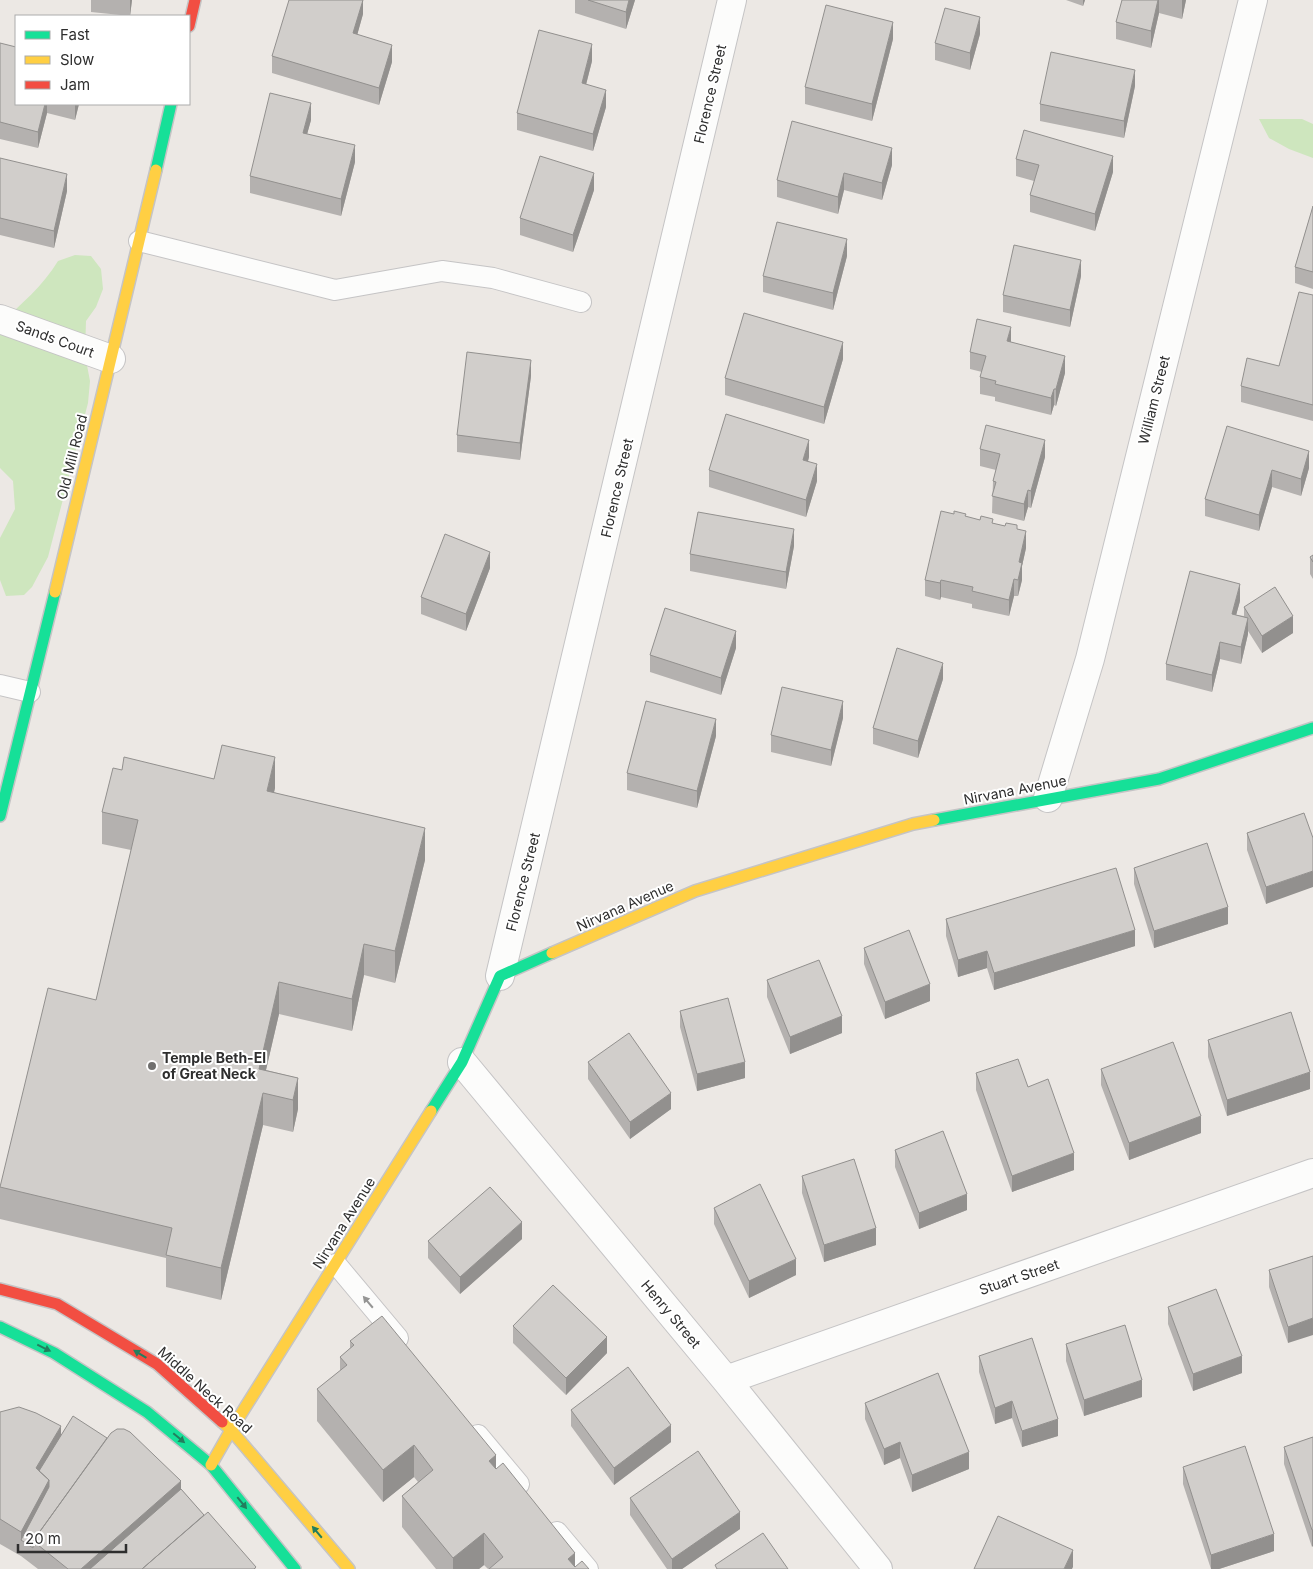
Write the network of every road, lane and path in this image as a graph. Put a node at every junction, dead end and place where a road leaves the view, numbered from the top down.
1 (195, 0) edge
2 (732, 0) edge
3 (1253, 0) edge
4 (190, 22) edge
5 (171, 105) edge
6 (139, 240) junction
7 (581, 302) dead end
8 (0, 319) edge
9 (111, 359) junction
10 (0, 685) edge
11 (30, 692) junction
12 (1313, 728) edge
13 (1048, 798) junction
14 (0, 816) edge
15 (500, 976) junction
16 (462, 1062) junction
17 (1313, 1173) edge
18 (336, 1264) junction
19 (0, 1289) edge
20 (0, 1327) edge
21 (409, 1351) edge
22 (726, 1380) junction
23 (464, 1418) edge
24 (231, 1430) junction
25 (211, 1465) junction
26 (295, 1569) edge
27 (349, 1569) edge
28 (588, 1569) edge
29 (878, 1569) edge

1 - 4 street
2 - 15 street, Florence Street
3 - 13 street, William Street
5 - 6 street, Old Mill Road
6 - 7 lane
6 - 9 street, Old Mill Road
8 - 9 street, Sands Court
9 - 11 street, Old Mill Road
10 - 11 lane
11 - 14 street, Old Mill Road
12 - 13 street, Nirvana Avenue
13 - 15 street, Nirvana Avenue
15 - 16 street, Nirvana Avenue
16 - 18 street, Nirvana Avenue
16 - 22 street, Henry Street
17 - 22 street, Stuart Street
21 -> 18 lane
18 - 24 street, Nirvana Avenue
24 -> 19 street, Middle Neck Road
20 -> 25 street
22 - 29 street, Henry Street
23 - 28 lane
24 - 25 street, Nirvana Avenue
27 -> 24 street, Middle Neck Road
25 -> 26 street

